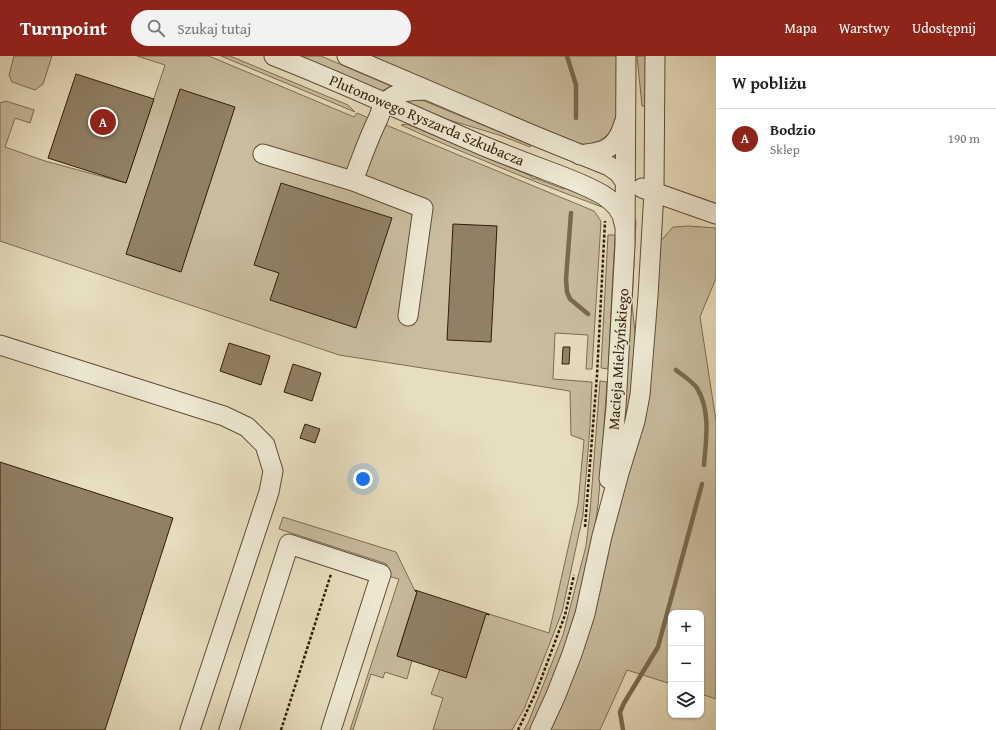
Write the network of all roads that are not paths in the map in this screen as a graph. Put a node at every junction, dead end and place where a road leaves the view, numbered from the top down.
1 (274, 56) edge
2 (347, 56) edge
3 (626, 56) edge
4 (655, 56) edge
5 (426, 90) junction
6 (385, 103) junction
7 (626, 105) junction
8 (263, 154) dead end
9 (580, 155) junction
10 (352, 181) junction
11 (625, 182) junction
12 (580, 183) junction
13 (654, 192) junction
14 (716, 214) edge
15 (625, 245) junction
16 (408, 316) dead end
17 (0, 345) edge
18 (602, 536) junction
19 (190, 730) edge
20 (229, 730) edge
21 (331, 730) edge
22 (540, 730) edge

1 - 6 street, Plutonowego Ryszarda Szkubacza
2 - 5 street, Plutonowego Ryszarda Szkubacza
3 - 7 street, Macieja Mielżyńskiego
4 - 13 street, Macieja Mielżyńskiego
5 - 6 street
5 - 9 street, Plutonowego Ryszarda Szkubacza
6 - 10 street
6 - 12 street, Plutonowego Ryszarda Szkubacza
7 - 9 street
7 - 11 street, Macieja Mielżyńskiego
8 - 10 street
9 - 11 street, Plutonowego Ryszarda Szkubacza
10 - 16 street
11 - 12 street, Plutonowego Ryszarda Szkubacza
11 - 13 street
11 - 15 street, Macieja Mielżyńskiego
12 - 15 street, Plutonowego Ryszarda Szkubacza
13 - 14 street
13 - 18 street, Macieja Mielżyńskiego
15 - 18 street, Macieja Mielżyńskiego
17 - 19 street
18 - 22 street, Macieja Mielżyńskiego
20 - 21 street

